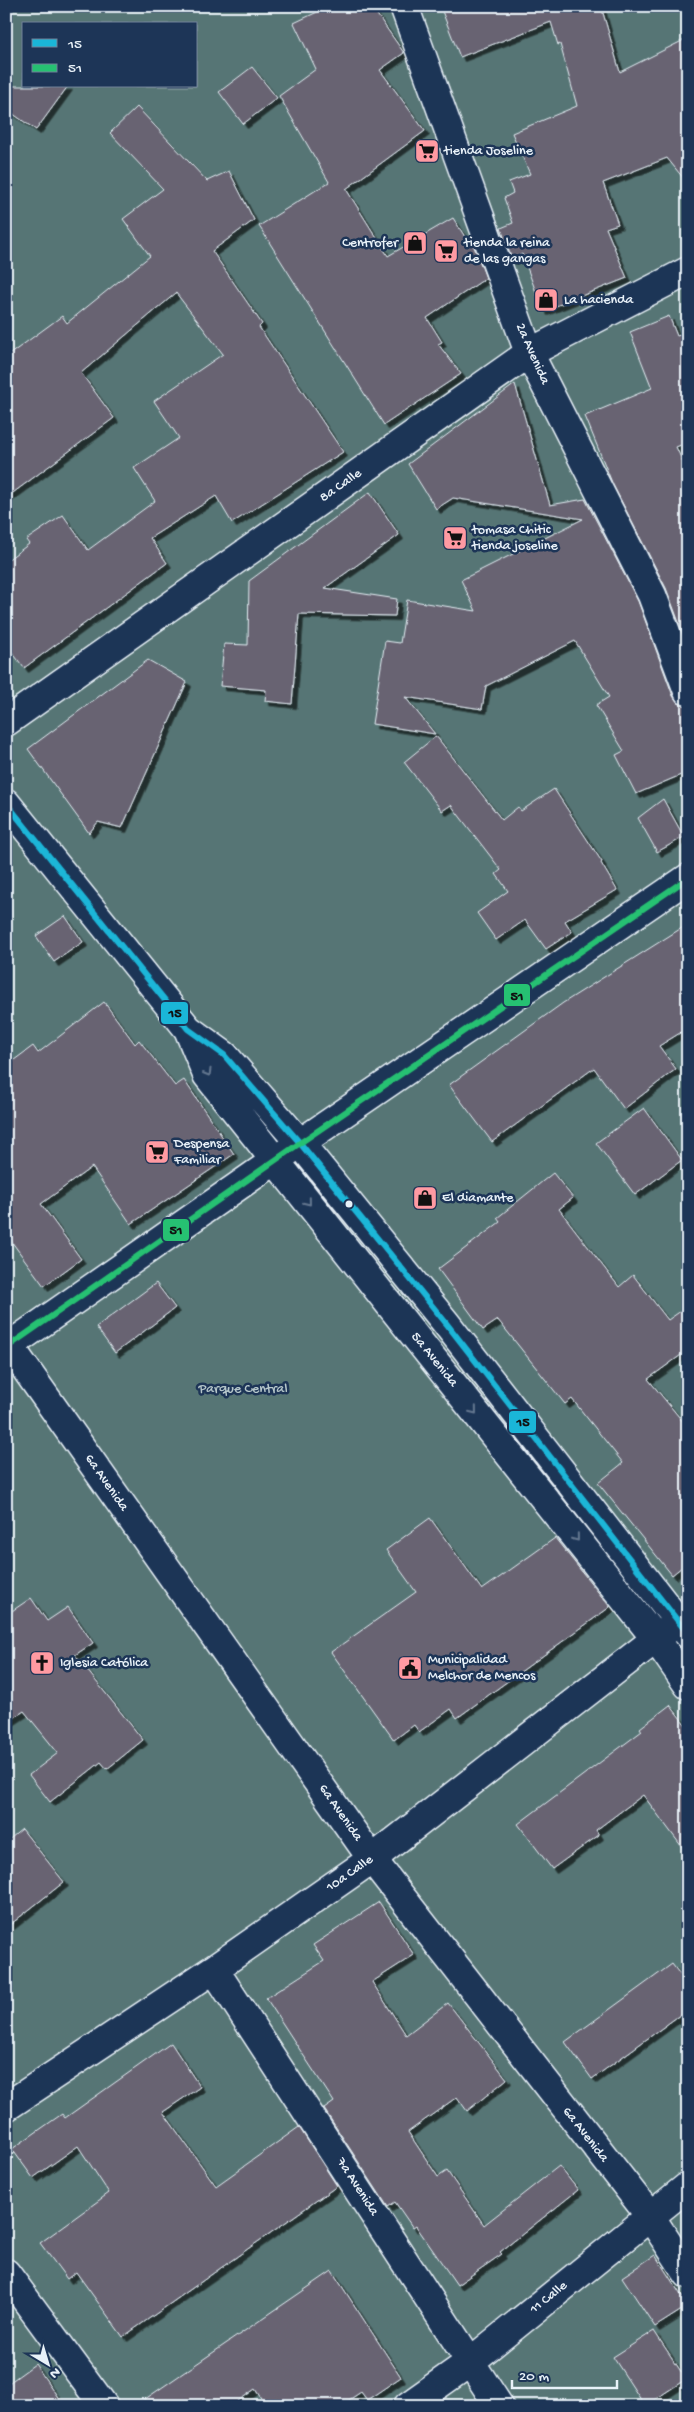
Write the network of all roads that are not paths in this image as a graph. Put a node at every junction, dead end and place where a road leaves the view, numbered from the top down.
1 (404, 6) edge
2 (688, 271) edge
3 (529, 353) junction
4 (688, 690) edge
5 (6, 722) edge
6 (6, 804) edge
7 (688, 878) edge
8 (188, 1029) junction
9 (300, 1144) junction
10 (275, 1161) junction
11 (7, 1345) edge
12 (683, 1628) edge
13 (656, 1639) junction
14 (688, 1686) edge
15 (372, 1859) junction
16 (214, 1969) junction
17 (6, 2107) edge
18 (688, 2186) edge
19 (650, 2216) junction
20 (6, 2273) edge
21 (688, 2274) edge
22 (470, 2362) junction
23 (104, 2406) edge
24 (408, 2406) edge
25 (499, 2406) edge

1 - 3 street, 2a Avenida
2 - 3 street, 8a Calle
3 - 4 street, 2a Avenida
3 - 5 street, 8a Calle
6 - 8 street, 5a Avenida
7 - 9 street
8 - 9 street, 5a Avenida
8 -> 10 street, 5a Avenida
9 - 10 street
9 - 12 street, 5a Avenida
10 - 11 street
10 -> 13 street, 5a Avenida
11 - 15 street, 6a Avenida
12 - 13 street, 10a Calle
13 - 14 street, 5a Avenida
13 - 15 street, 10a Calle
15 - 16 street, 10a Calle
15 - 19 street, 6a Avenida
16 - 17 street, 10a Calle
16 - 22 street, 7a Avenida
18 - 19 street, 11 Calle
19 - 21 street, 6a Avenida
19 - 22 street, 11 Calle
20 - 23 street
22 - 24 street, 11 Calle
22 - 25 street, 7a Avenida

